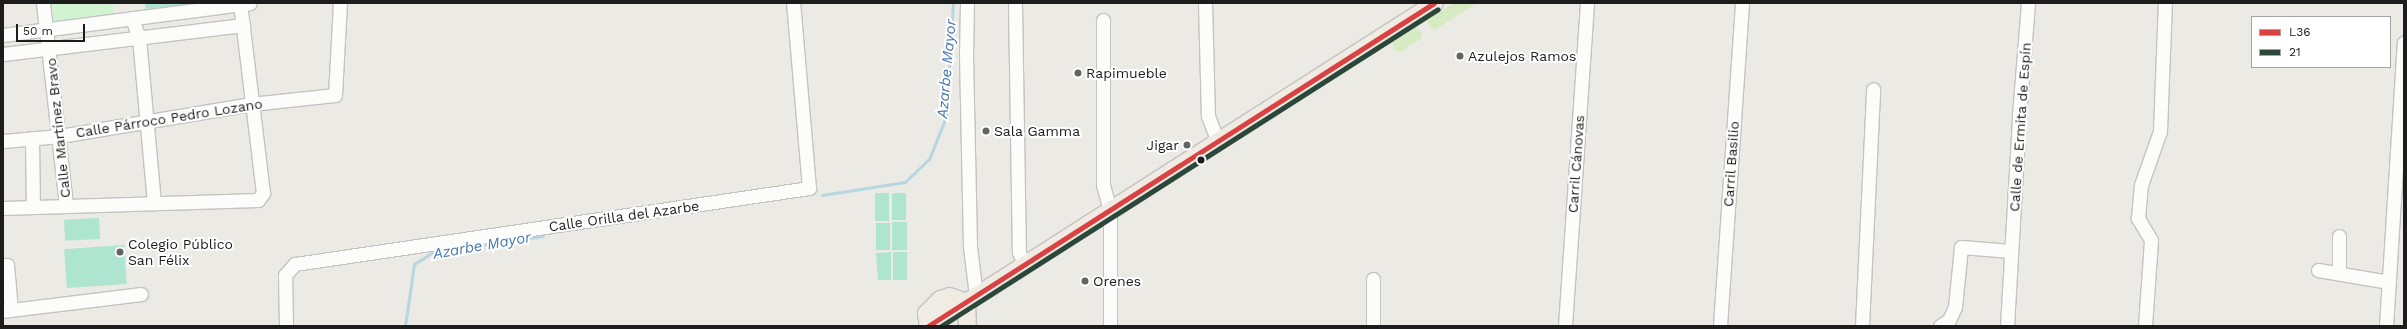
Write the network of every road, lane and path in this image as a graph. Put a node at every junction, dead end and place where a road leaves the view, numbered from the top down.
1 (43, 3) edge
2 (340, 3) edge
3 (793, 3) edge
4 (967, 3) edge
5 (1015, 3) edge
6 (1205, 3) edge
7 (1434, 3) edge
8 (1587, 3) edge
9 (1742, 3) edge
10 (2028, 3) edge
11 (2165, 3) edge
12 (245, 4) edge
13 (132, 18) junction
14 (1103, 20) dead end
15 (244, 25) junction
16 (46, 29) junction
17 (3, 35) edge
18 (139, 38) junction
19 (2404, 43) edge
20 (50, 49) junction
21 (3, 54) edge
22 (1873, 89) dead end
23 (251, 104) junction
24 (148, 120) junction
25 (60, 136) junction
26 (32, 138) junction
27 (1217, 140) junction
28 (3, 141) edge
29 (154, 202) junction
30 (66, 206) junction
31 (33, 207) junction
32 (3, 208) edge
33 (1110, 210) junction
34 (2339, 236) dead end
35 (2011, 251) junction
36 (3, 265) edge
37 (1024, 265) junction
38 (2318, 270) dead end
39 (2339, 272) junction
40 (1373, 279) dead end
41 (2389, 282) junction
42 (141, 294) dead end
43 (971, 298) junction
44 (7, 311) edge
45 (968, 325) edge
46 (286, 326) edge
47 (928, 326) edge
48 (1110, 326) edge
49 (1373, 326) edge
50 (1565, 326) edge
51 (1720, 326) edge
52 (1862, 326) edge
53 (1940, 326) edge
54 (2007, 326) edge
55 (2145, 326) edge
56 (2386, 326) edge

1 - 16 street, Calle Martínez Bravo
2 - 23 street, Calle Párroco Pedro Lozano
3 - 46 street, Calle Orilla del Azarbe
4 - 43 street
5 - 37 street
6 - 27 street
7 - 27 main road
8 - 50 street, Carril Cánovas
9 - 51 street, Carril Basilio
10 - 35 street, Calle de Ermita de Espín
11 - 55 street
12 - 13 street
12 - 15 street
13 - 16 street
13 - 18 street
14 - 33 street
15 - 18 street
15 - 23 street
16 - 17 street
16 - 20 street, Calle Martínez Bravo
18 - 20 street
18 - 24 street
19 - 41 street
20 - 21 street
20 - 25 street, Calle Martínez Bravo
22 - 52 street
23 - 24 street, Calle Párroco Pedro Lozano
23 - 29 street
24 - 25 street, Calle Párroco Pedro Lozano
24 - 29 street
25 - 26 street, Calle Párroco Pedro Lozano
25 - 30 street, Calle Martínez Bravo
26 - 28 street, Calle Párroco Pedro Lozano
26 - 31 street
27 - 33 main road
29 - 30 street
30 - 31 street
31 - 32 street
33 - 37 main road
33 - 48 street
34 - 39 street
35 - 53 street
35 - 54 street, Calle de Ermita de Espín
36 - 44 street
37 - 43 main road
38 - 39 street
39 - 41 street
40 - 49 street
41 - 56 street
42 - 44 street
43 - 45 main road
43 - 47 main road

